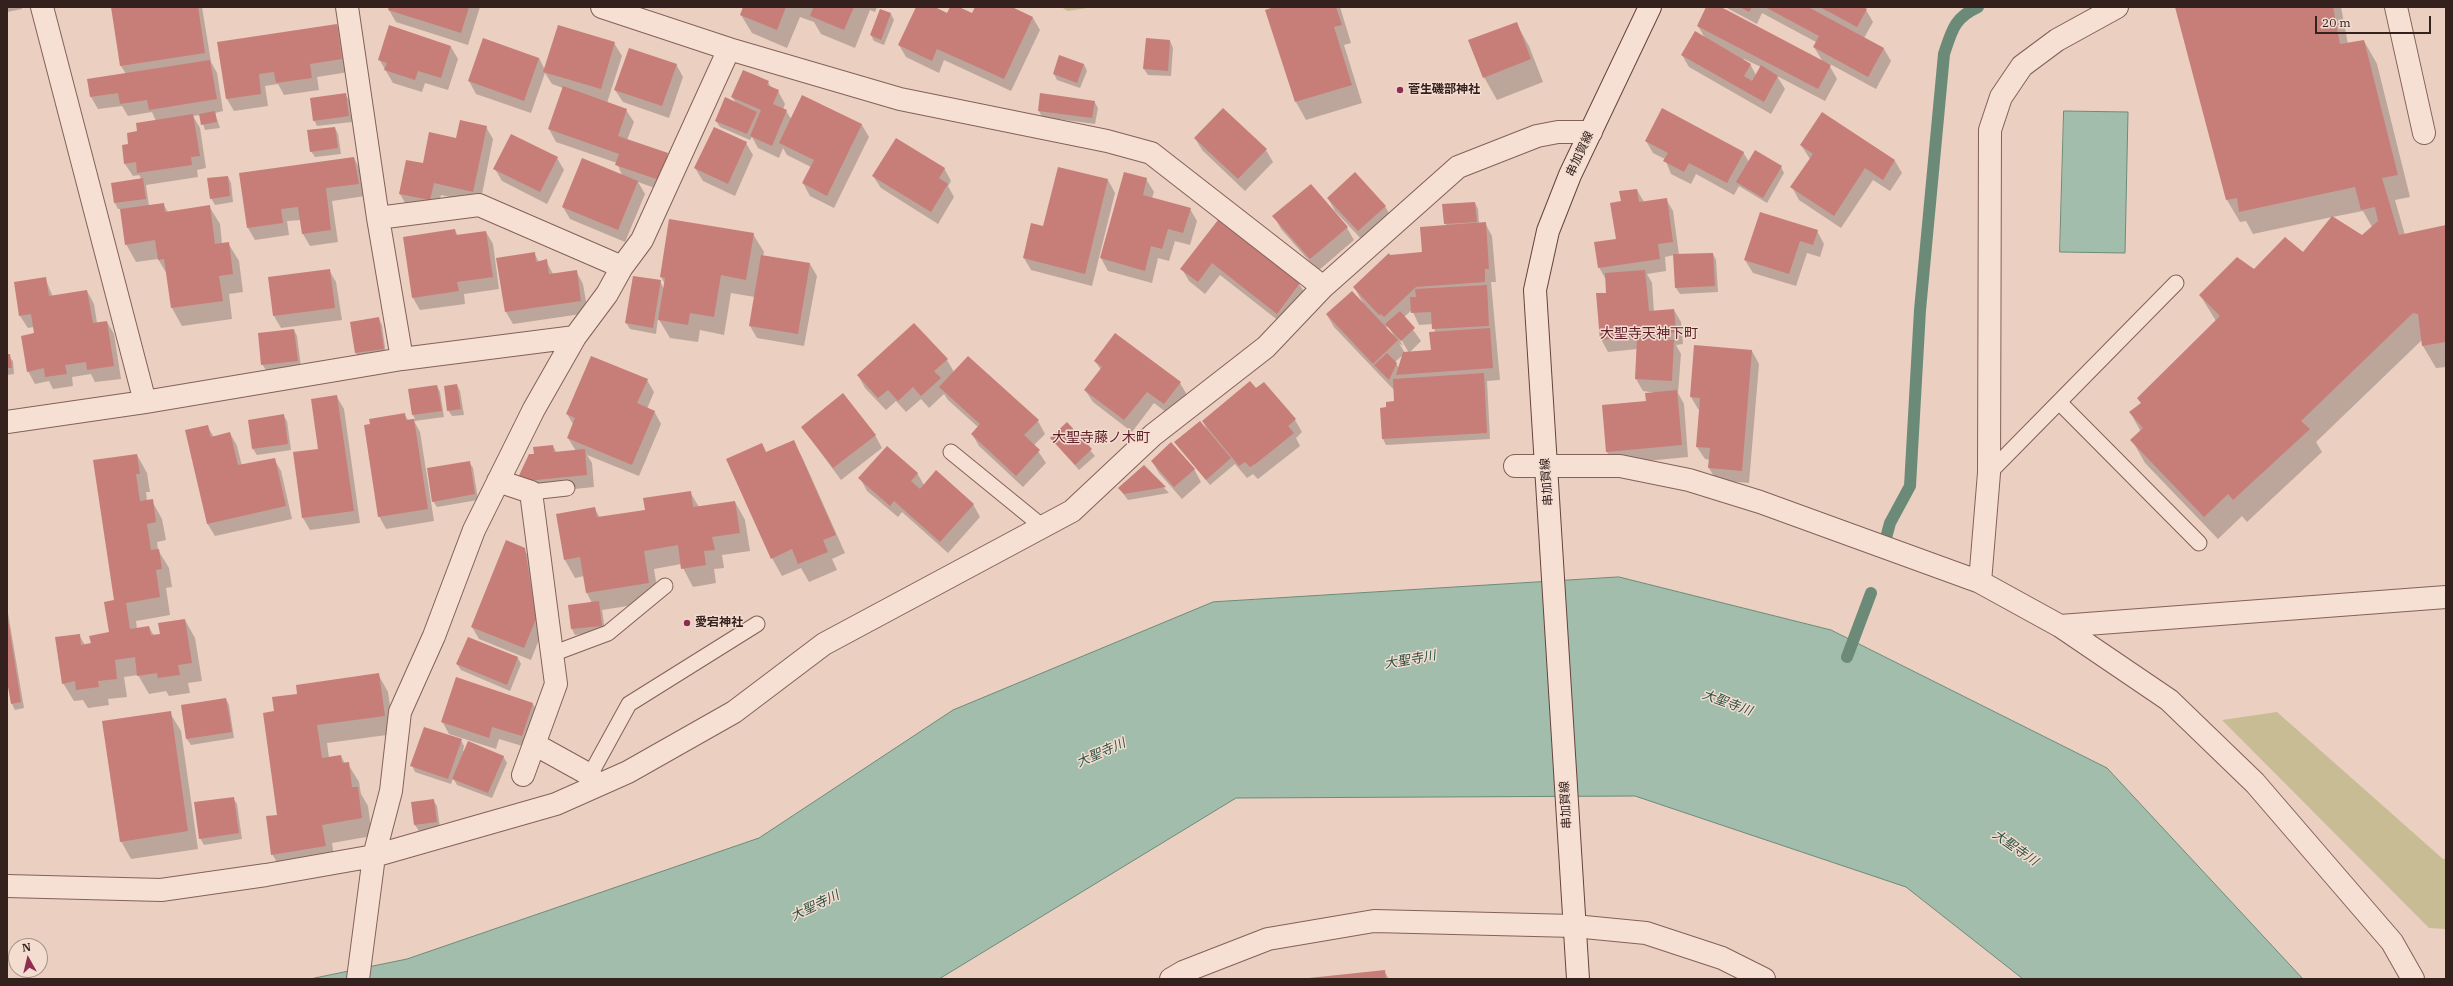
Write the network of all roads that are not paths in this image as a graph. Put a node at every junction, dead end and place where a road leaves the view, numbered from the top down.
1 (42, 7) edge
2 (347, 7) edge
3 (602, 7) edge
4 (1650, 7) edge
5 (2117, 7) edge
6 (2396, 7) edge
7 (728, 49) junction
8 (1591, 132) junction
9 (2424, 133) dead end
10 (378, 218) junction
11 (622, 267) junction
12 (2176, 283) dead end
13 (1323, 287) junction
14 (575, 337) junction
15 (402, 359) junction
16 (145, 402) junction
17 (2059, 402) junction
18 (7, 422) edge
19 (951, 452) dead end
20 (1515, 466) dead end
21 (1546, 468) junction
22 (1989, 474) junction
23 (498, 482) junction
24 (567, 488) dead end
25 (531, 492) junction
26 (1042, 527) junction
27 (2199, 544) dead end
28 (1980, 582) junction
29 (665, 586) dead end
30 (2446, 597) edge
31 (757, 624) dead end
32 (2060, 626) junction
33 (552, 654) junction
34 (534, 744) junction
35 (523, 775) dead end
36 (594, 780) junction
37 (374, 856) junction
38 (7, 886) edge
39 (1574, 926) junction
40 (358, 979) edge
41 (1171, 979) edge
42 (1578, 979) edge
43 (1764, 979) edge
44 (2413, 979) edge

1 - 16 street
2 - 10 street
3 - 7 street
4 - 8 street, 串加賀線
5 - 22 street
6 - 9 street
7 - 11 street
7 - 13 street
8 - 13 street
8 - 21 street, 串加賀線
10 - 11 street
10 - 15 street
11 - 14 street
12 - 17 lane
13 - 26 street
14 - 15 street
14 - 23 street
15 - 16 street
16 - 18 street
17 - 22 lane
17 - 27 lane
19 - 26 lane
20 - 21 street
21 - 28 street
21 - 39 street, 串加賀線
22 - 28 street
23 - 25 street
23 - 37 street
24 - 25 lane
25 - 33 street
26 - 36 street
28 - 32 street
29 - 33 lane
30 - 32 street
31 - 36 lane
32 - 44 street
33 - 34 street
34 - 35 street
34 - 36 street
36 - 37 street
37 - 38 street
37 - 40 street
39 - 41 street
39 - 42 street, 串加賀線
39 - 43 street

